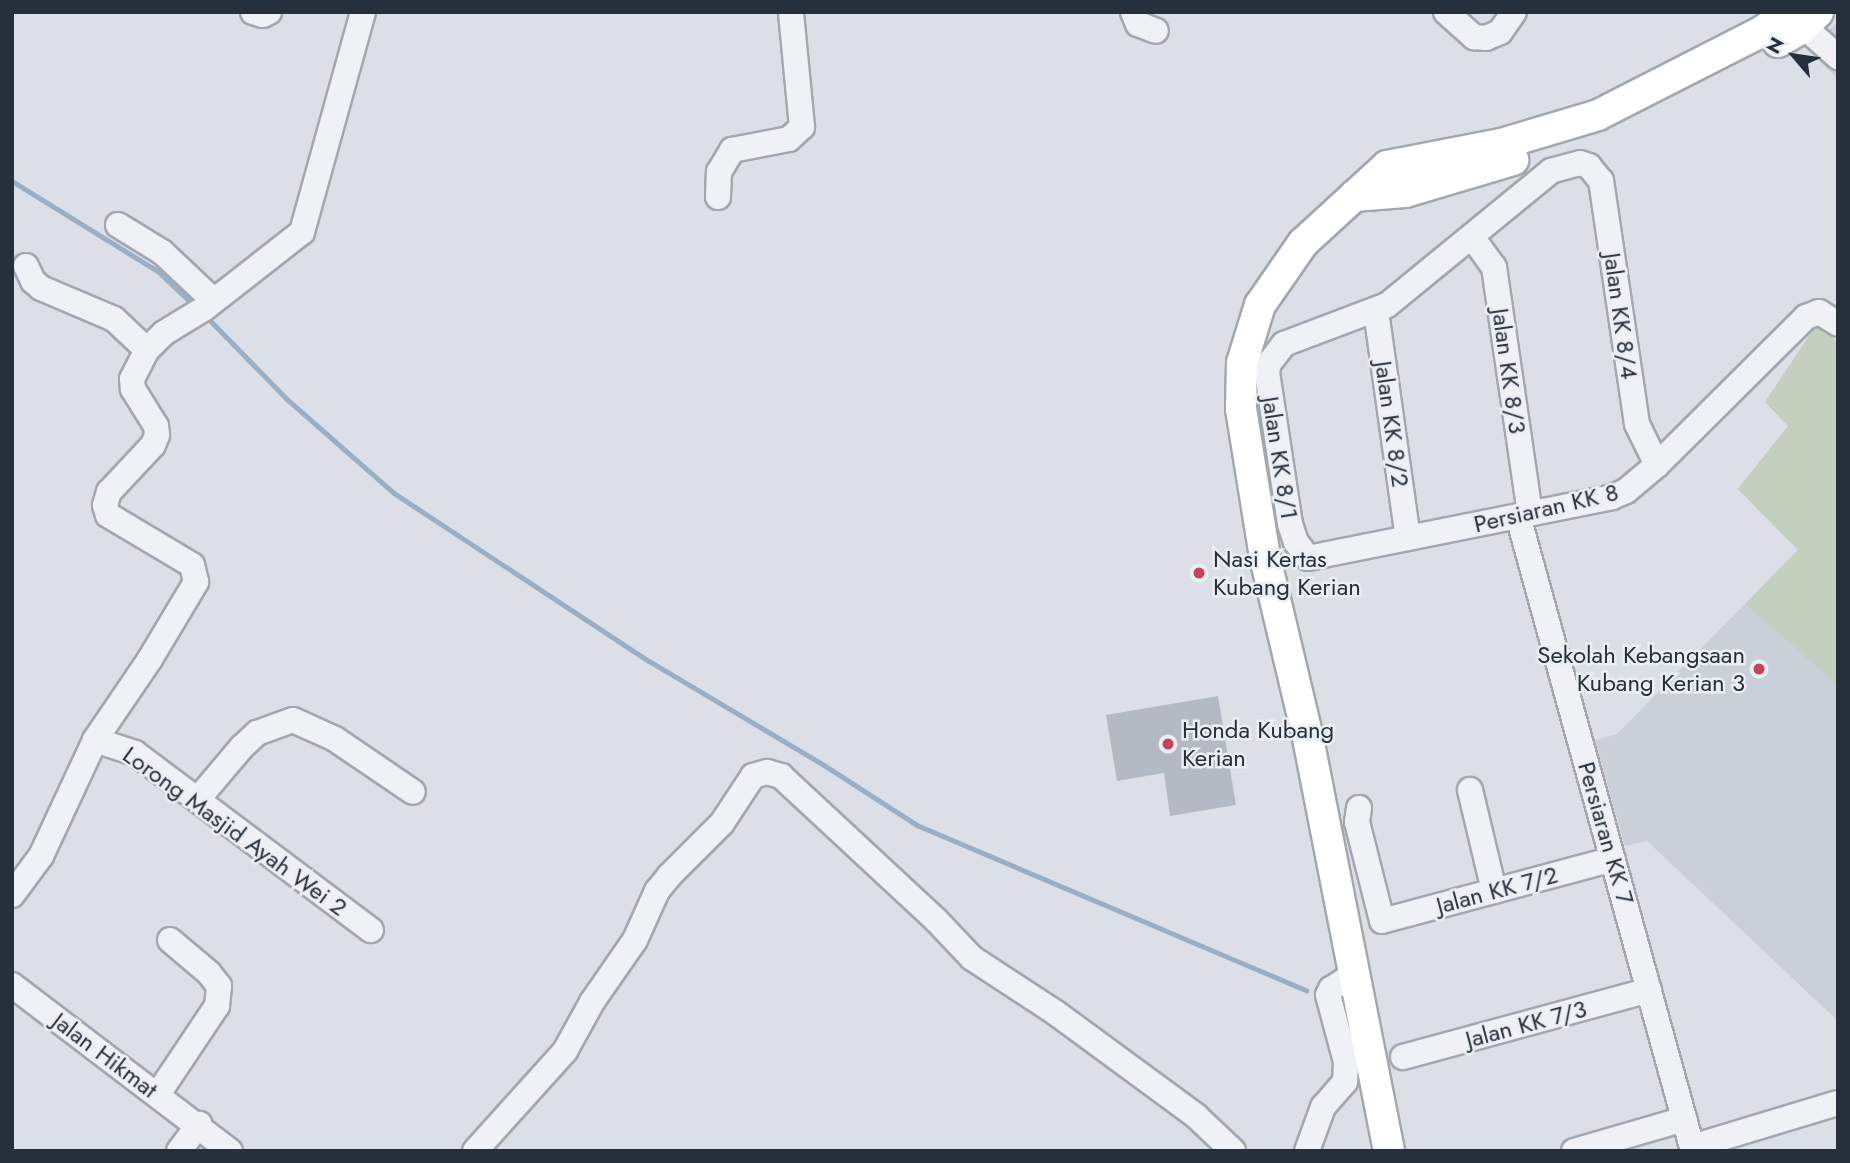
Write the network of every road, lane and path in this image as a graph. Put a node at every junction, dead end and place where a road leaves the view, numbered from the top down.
1 (253, 12) edge
2 (270, 12) edge
3 (363, 12) edge
4 (791, 12) edge
5 (1133, 12) edge
6 (1446, 12) edge
7 (1514, 12) edge
8 (1807, 16) edge
9 (1156, 30) dead end
10 (1835, 55) edge
11 (718, 197) dead end
12 (118, 225) dead end
13 (1472, 237) junction
14 (26, 266) dead end
15 (202, 309) junction
16 (1376, 311) junction
17 (1838, 324) edge
18 (147, 350) junction
19 (1657, 465) junction
20 (1524, 514) junction
21 (1408, 538) junction
22 (1308, 558) joint
23 (95, 740) junction
24 (1470, 790) dead end
25 (413, 792) dead end
26 (198, 800) junction
27 (1359, 808) dead end
28 (1613, 859) junction
29 (1494, 891) junction
30 (12, 895) edge
31 (371, 930) dead end
32 (170, 940) dead end
33 (1354, 974) junction
34 (12, 985) edge
35 (1649, 990) junction
36 (1403, 1058) dead end
37 (158, 1094) junction
38 (1838, 1102) edge
39 (1685, 1119) junction
40 (199, 1124) junction
41 (1693, 1149) edge
42 (179, 1151) edge
43 (230, 1151) edge
44 (475, 1151) edge
45 (1233, 1151) edge
46 (1307, 1151) edge
47 (1389, 1151) edge
48 (1574, 1151) edge

1 - 2 street
3 - 15 street
4 - 11 street
5 - 9 street
6 - 7 street
8 - 10 street
8 - 33 main road
12 - 15 street
13 - 16 street
13 - 19 street, Jalan KK 8/4
13 - 20 street, Jalan KK 8/3
14 - 18 street
15 - 18 street
16 - 21 street, Jalan KK 8/2
16 - 22 street, Jalan KK 8/1
17 - 19 street, Persiaran KK 8
18 - 23 street
19 - 20 street, Persiaran KK 8
20 - 21 street, Persiaran KK 8
20 - 28 street, Persiaran KK 7
21 - 22 street, Persiaran KK 8
23 - 26 street, Lorong Masjid Ayah Wei 2
23 - 30 street
24 - 29 street
25 - 26 street
26 - 31 street, Lorong Masjid Ayah Wei 2
27 - 29 street, Jalan KK 7/2
28 - 29 street, Jalan KK 7/2
28 - 35 street, Persiaran KK 7
32 - 37 street
33 - 46 street
33 - 47 main road
34 - 37 street, Jalan Hikmat
35 - 36 street, Jalan KK 7/3
35 - 39 street, Persiaran KK 7
37 - 40 street, Jalan Hikmat
38 - 41 street
39 - 41 street, Persiaran KK 7
39 - 48 street
40 - 42 street
40 - 43 street, Jalan Hikmat
44 - 45 street

